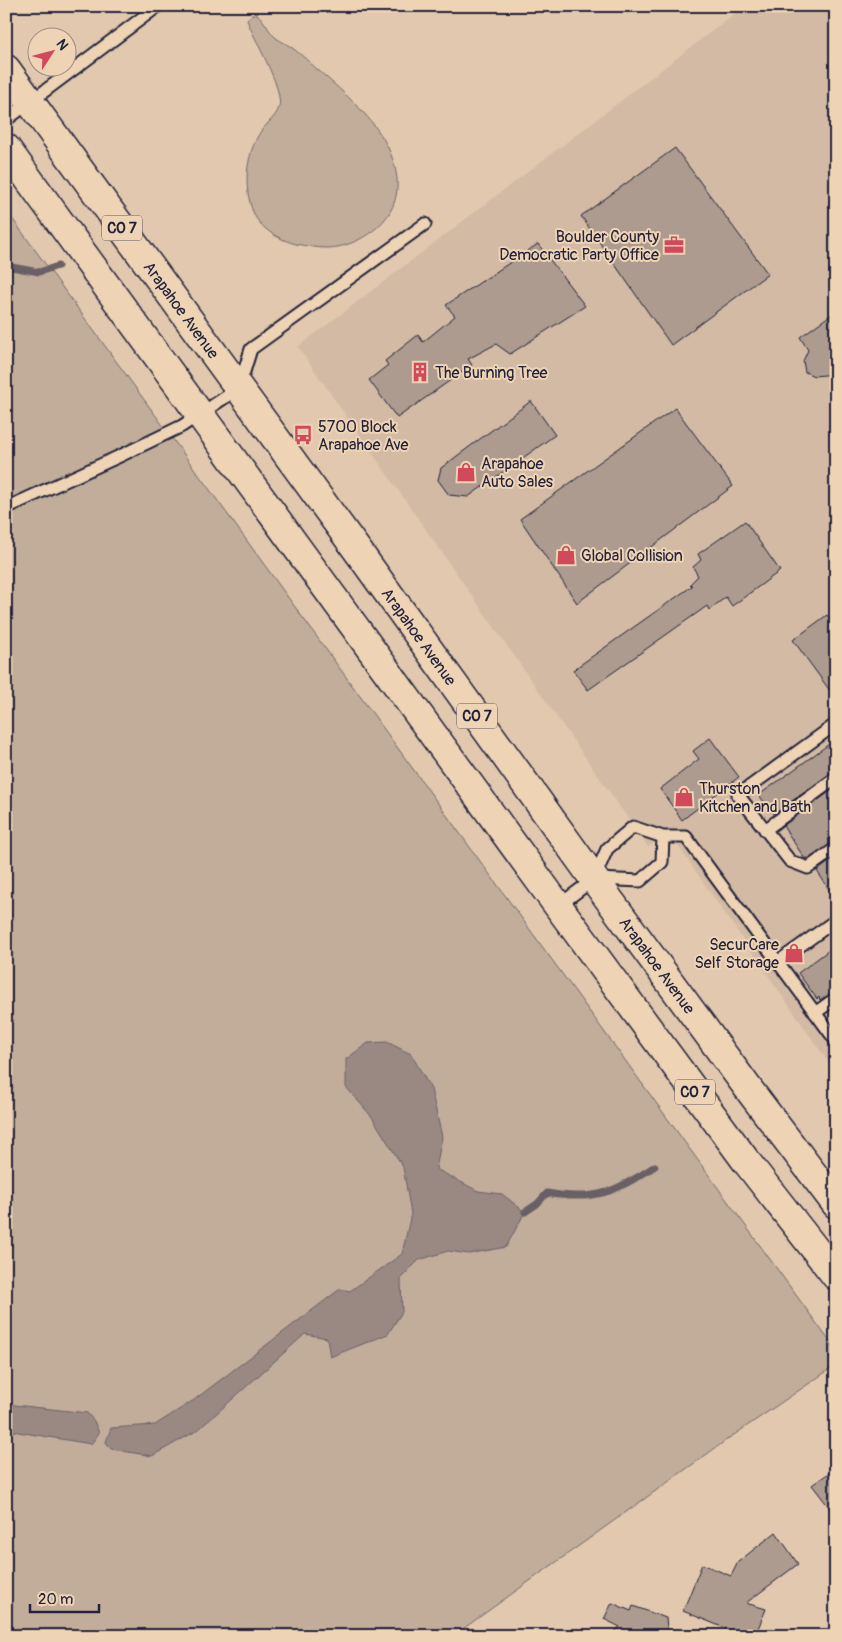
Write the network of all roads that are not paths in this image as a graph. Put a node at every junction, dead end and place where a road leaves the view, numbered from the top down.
1 (158, 6) edge
2 (6, 69) edge
3 (30, 102) junction
4 (6, 120) edge
5 (6, 148) edge
6 (425, 224) dead end
7 (239, 388) junction
8 (200, 414) junction
9 (6, 508) edge
10 (836, 724) edge
11 (836, 778) edge
12 (765, 830) junction
13 (663, 837) junction
14 (836, 848) edge
15 (594, 879) junction
16 (558, 906) junction
17 (836, 920) edge
18 (778, 962) junction
19 (836, 998) edge
20 (815, 1012) junction
21 (836, 1041) edge
22 (836, 1204) edge
23 (836, 1276) edge

1 - 3 lane
2 - 3 main road, Arapahoe Avenue / CO 7
3 - 4 lane
3 - 7 main road, Arapahoe Avenue / CO 7
5 - 8 main road, CO 7
6 - 7 lane
7 - 8 lane
7 - 15 main road, Arapahoe Avenue / CO 7
8 - 9 lane
8 - 16 main road, CO 7
10 - 12 lane
11 - 12 lane
12 - 14 lane
13 - 15 lane
13 - 15 lane
13 - 18 lane
15 - 16 lane
15 - 22 main road, Arapahoe Avenue / CO 7
16 - 23 main road, CO 7
17 - 18 lane
18 - 20 lane
19 - 20 lane
20 - 21 lane

